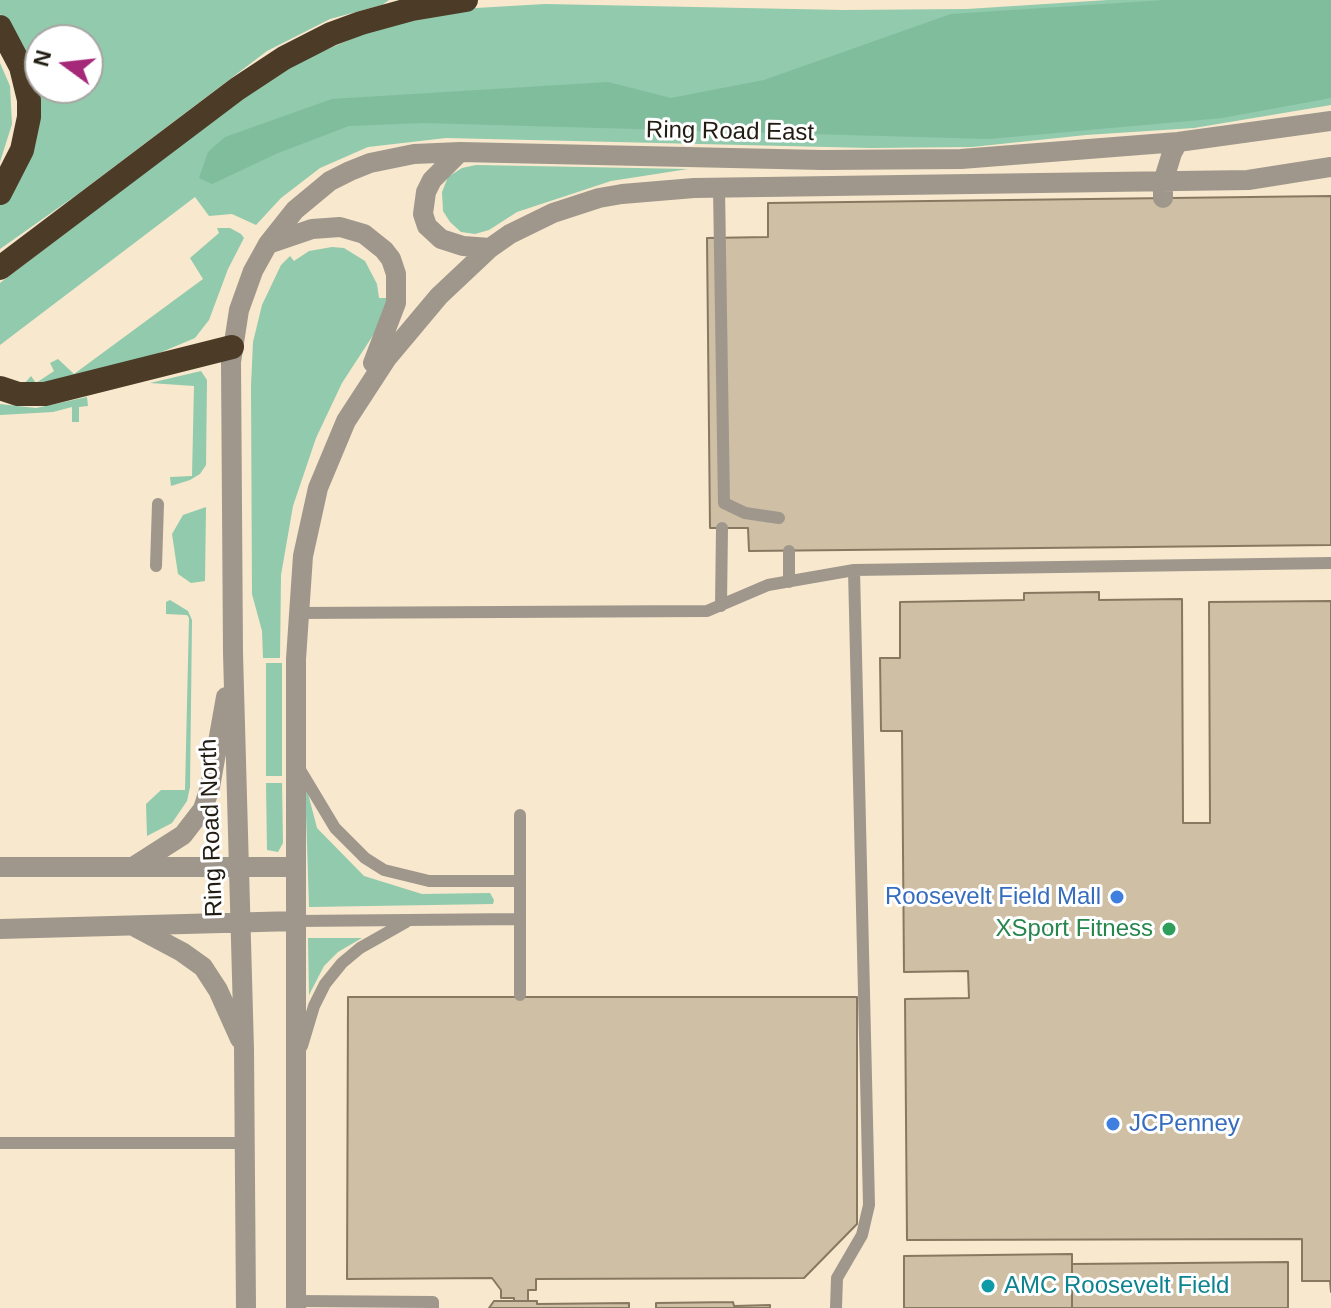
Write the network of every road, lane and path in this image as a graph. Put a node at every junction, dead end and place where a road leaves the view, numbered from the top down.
1 (466, 0) edge
2 (0, 27) edge
3 (1331, 121) edge
4 (1178, 142) junction
5 (460, 152) junction
6 (1331, 167) edge
7 (719, 188) junction
8 (1163, 190) junction
9 (0, 193) edge
10 (268, 244) junction
11 (490, 248) junction
12 (0, 268) edge
13 (232, 347) junction
14 (0, 388) edge
15 (357, 400) junction
16 (158, 504) dead end
17 (779, 518) dead end
18 (722, 528) dead end
19 (789, 551) dead end
20 (1331, 563) edge
21 (156, 566) dead end
22 (854, 570) junction
23 (789, 582) junction
24 (721, 606) junction
25 (297, 613) junction
26 (233, 653) junction
27 (296, 763) junction
28 (520, 815) dead end
29 (0, 867) edge
30 (133, 867) junction
31 (239, 867) junction
32 (296, 867) junction
33 (520, 881) junction
34 (520, 919) junction
35 (408, 920) junction
36 (296, 921) junction
37 (241, 922) junction
38 (131, 925) junction
39 (0, 929) edge
40 (520, 995) dead end
41 (244, 1049) junction
42 (296, 1068) junction
43 (0, 1143) edge
44 (245, 1143) junction
45 (296, 1304) edge
46 (246, 1308) edge
47 (433, 1308) edge
48 (836, 1308) edge

1 - 12 highway
2 - 9 highway
3 - 4 street, Ring Road East
4 - 5 street, Ring Road East
4 - 8 street
5 - 10 street, Ring Road East
5 - 11 street
6 - 8 street
7 - 8 street
7 - 11 street
7 - 17 lane
10 - 13 street, Ring Road East
10 - 15 street
11 - 15 street
13 - 14 highway
13 - 26 street, Ring Road North
15 - 25 street
16 - 21 lane
18 - 24 lane
19 - 23 lane
20 - 22 lane
22 - 23 lane
22 - 48 lane
23 - 24 lane
24 - 25 lane
25 - 27 street
26 - 30 street
26 - 31 street, Ring Road North
27 - 32 street
27 - 33 lane
28 - 33 lane
29 - 30 street
30 - 31 street
31 - 32 street
31 - 37 street, Ring Road North
32 - 36 street
33 - 34 lane
34 - 35 lane
34 - 40 lane
35 - 36 lane
35 - 42 lane
36 - 37 street
36 - 42 street
37 - 38 street
37 - 41 street, Ring Road North
38 - 39 street
38 - 41 street
41 - 44 street, Ring Road North
42 - 45 street
43 - 44 lane
44 - 46 street, Ring Road North
45 - 47 lane

